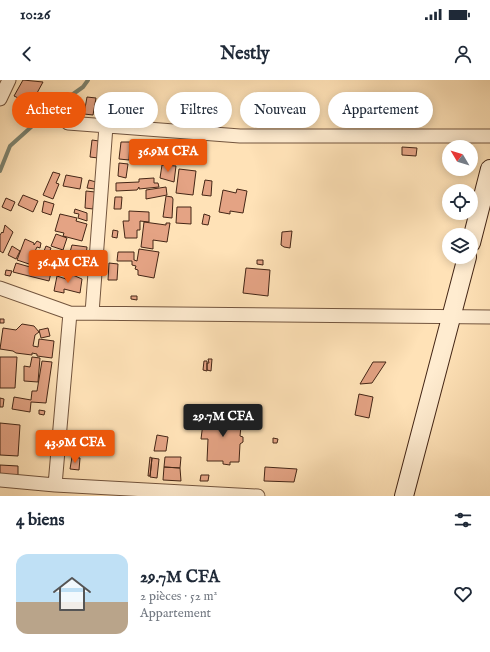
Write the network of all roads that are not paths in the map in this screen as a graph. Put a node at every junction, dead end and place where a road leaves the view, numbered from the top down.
1 (9, 80) edge
2 (0, 99) edge
3 (106, 128) edge
4 (133, 128) edge
5 (490, 136) edge
6 (490, 169) edge
7 (475, 228) edge
8 (466, 264) edge
9 (0, 288) edge
10 (70, 313) junction
11 (92, 313) junction
12 (452, 316) junction
13 (490, 317) edge
14 (0, 480) edge
15 (55, 486) junction
16 (258, 496) edge
17 (404, 496) edge

1 - 2 street
3 - 11 street
4 - 5 street
6 - 7 main road
8 - 12 main road
9 - 10 street
10 - 11 street
10 - 15 street
11 - 12 street
12 - 13 street
12 - 17 main road
14 - 15 street
15 - 16 street

